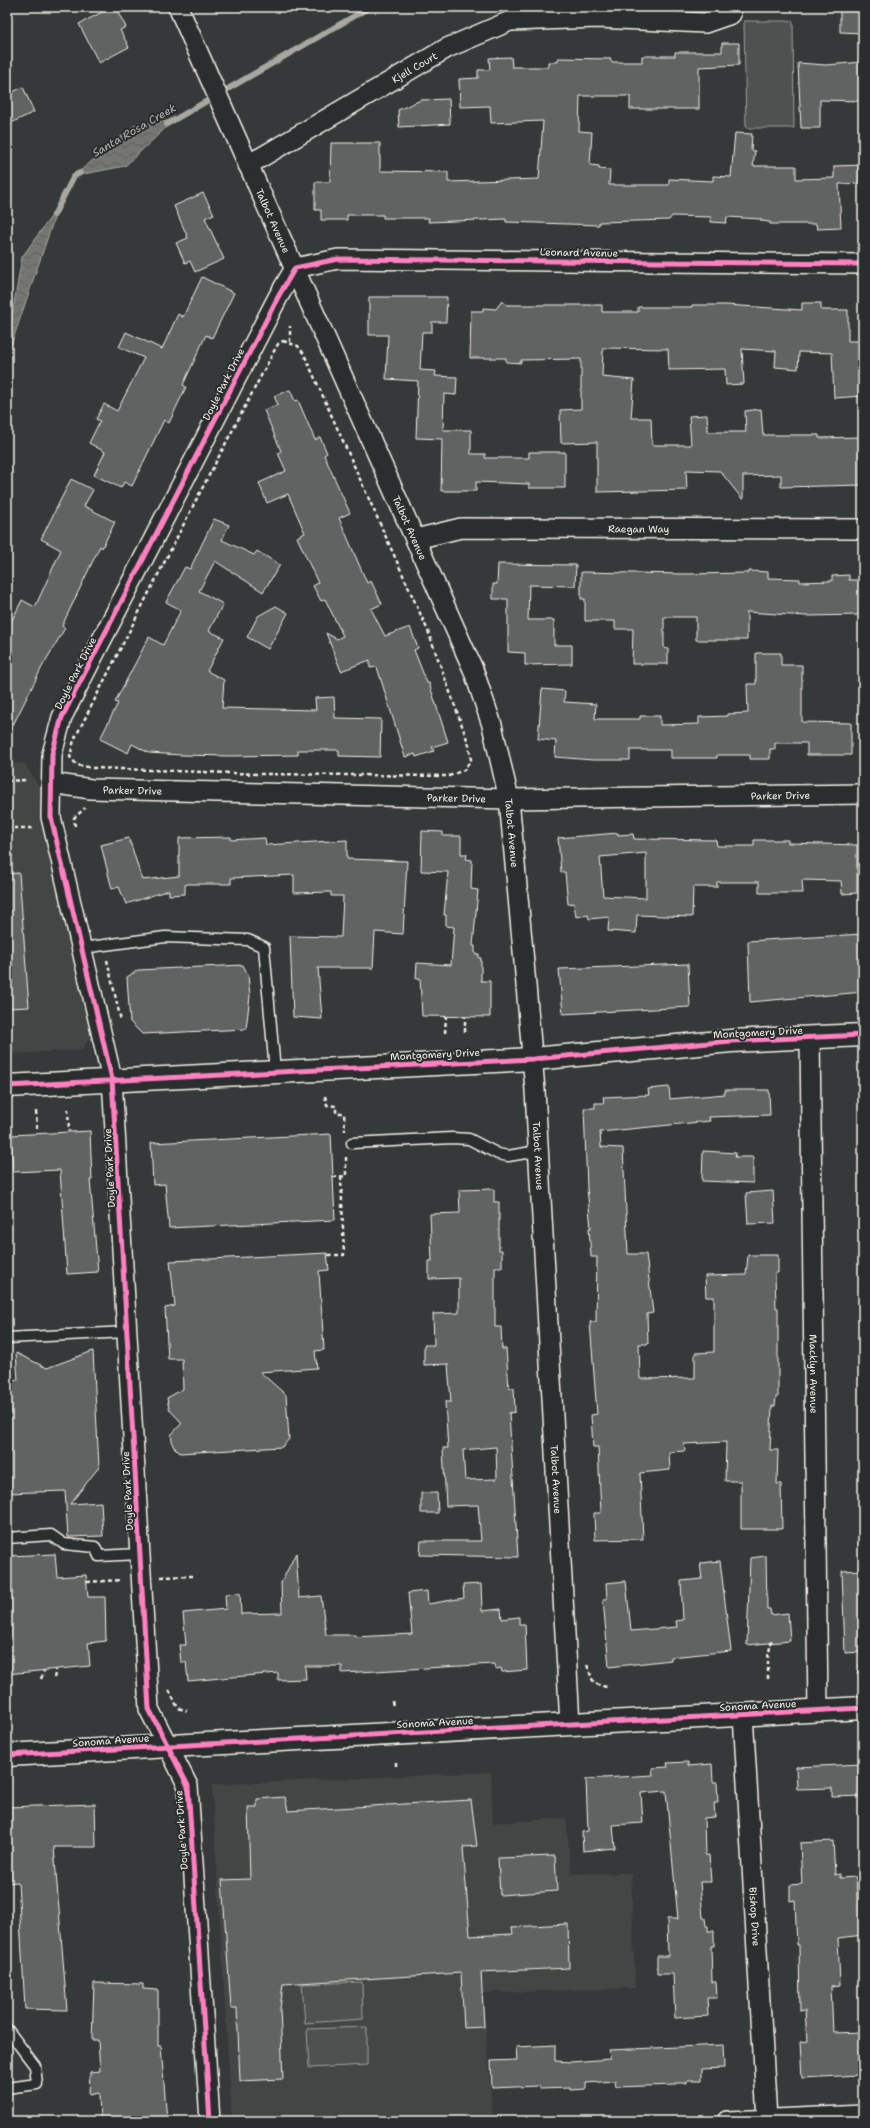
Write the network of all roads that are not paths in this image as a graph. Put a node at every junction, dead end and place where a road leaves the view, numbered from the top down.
1 (178, 7) edge
2 (730, 7) edge
3 (603, 13) edge
4 (245, 158) junction
5 (863, 264) edge
6 (295, 268) junction
7 (863, 529) edge
8 (416, 539) junction
9 (51, 783) junction
10 (863, 794) edge
11 (509, 799) junction
12 (82, 948) junction
13 (863, 1035) edge
14 (810, 1038) junction
15 (533, 1059) junction
16 (275, 1071) junction
17 (112, 1079) junction
18 (7, 1086) edge
19 (352, 1143) dead end
20 (538, 1151) junction
21 (128, 1332) junction
22 (7, 1338) edge
23 (7, 1538) edge
24 (139, 1554) junction
25 (863, 1708) edge
26 (818, 1711) junction
27 (743, 1715) junction
28 (570, 1724) junction
29 (167, 1745) junction
30 (7, 1755) edge
31 (7, 2029) edge
32 (7, 2088) edge
33 (863, 2115) edge
34 (767, 2119) junction
35 (210, 2121) edge
36 (728, 2121) edge

1 - 4 street, Talbot Avenue
2 - 3 street, Kjell Court
3 - 4 street, Kjell Court
4 - 6 street, Talbot Avenue
5 - 6 street, Leonard Avenue
6 - 8 street, Talbot Avenue
6 - 9 street, Doyle Park Drive
7 - 8 street, Raegan Way
8 - 11 street, Talbot Avenue
9 - 11 street, Parker Drive
9 - 12 street, Doyle Park Drive
10 - 11 street, Parker Drive
11 - 15 street, Talbot Avenue
12 - 16 lane
12 - 17 street, Doyle Park Drive
13 - 14 main road, Montgomery Drive
14 - 15 main road, Montgomery Drive
14 - 26 street, Macklyn Avenue
15 - 16 main road, Montgomery Drive
15 - 20 street, Talbot Avenue
16 - 17 main road, Montgomery Drive
17 - 18 main road, Montgomery Drive
17 - 21 street, Doyle Park Drive
19 - 20 lane
20 - 28 street, Talbot Avenue
21 - 22 lane
21 - 24 street, Doyle Park Drive
23 - 24 lane
24 - 29 street, Doyle Park Drive
25 - 26 main road, Sonoma Avenue
26 - 27 main road, Sonoma Avenue
27 - 28 main road, Sonoma Avenue
27 - 34 street, Bishop Drive
28 - 29 main road, Sonoma Avenue
29 - 30 main road, Sonoma Avenue
29 - 35 street, Doyle Park Drive
31 - 32 lane
33 - 34 street
34 - 36 street

